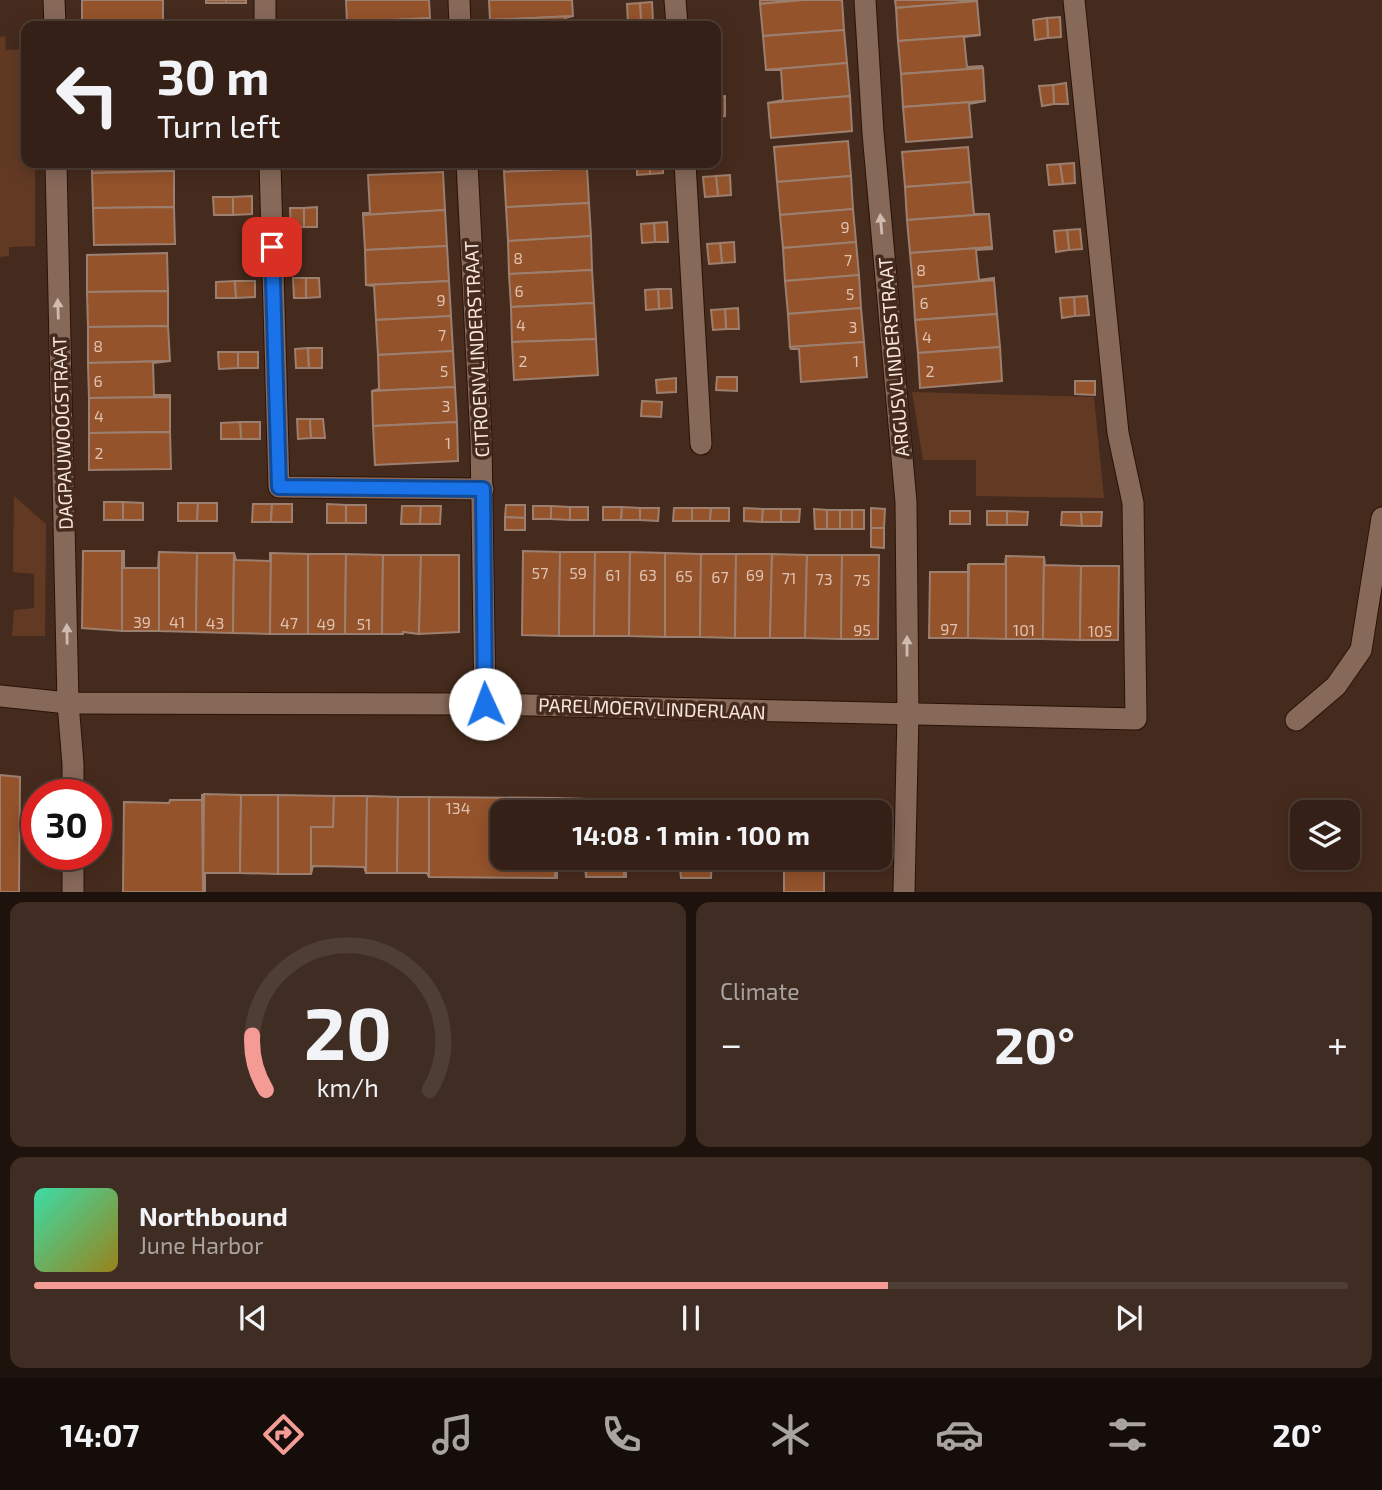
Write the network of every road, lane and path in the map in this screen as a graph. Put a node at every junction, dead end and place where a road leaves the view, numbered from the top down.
1 (54, 0) edge
2 (265, 0) edge
3 (459, 0) edge
4 (676, 0) edge
5 (865, 0) edge
6 (1074, 0) edge
7 (55, 21) edge
8 (265, 21) edge
9 (460, 21) edge
10 (677, 21) edge
11 (56, 168) edge
12 (270, 168) edge
13 (467, 168) edge
14 (685, 168) edge
15 (701, 444) dead end
16 (483, 489) junction
17 (1382, 518) edge
18 (0, 696) edge
19 (68, 703) junction
20 (485, 704) junction
21 (908, 714) junction
22 (1296, 720) dead end
23 (74, 779) edge
24 (74, 870) edge
25 (73, 891) edge
26 (904, 891) edge

1 - 7 street
2 - 8 street
3 - 9 street
4 - 10 street
21 -> 5 street, ARGUSVLINDERSTRAAT
6 - 21 street, PARELMOERVLINDERLAAN
19 -> 11 street, DAGPAUWOOGSTRAAT
12 - 16 street
13 - 16 street, CITROENVLINDERSTRAAT
14 - 15 street
16 - 20 street, CITROENVLINDERSTRAAT
17 - 22 street
18 - 19 street, PARELMOERVLINDERLAAN
19 - 20 street, PARELMOERVLINDERLAAN
19 - 23 street, DAGPAUWOOGSTRAAT
20 - 21 street, PARELMOERVLINDERLAAN
21 - 26 street, ARGUSVLINDERSTRAAT
24 - 25 street

